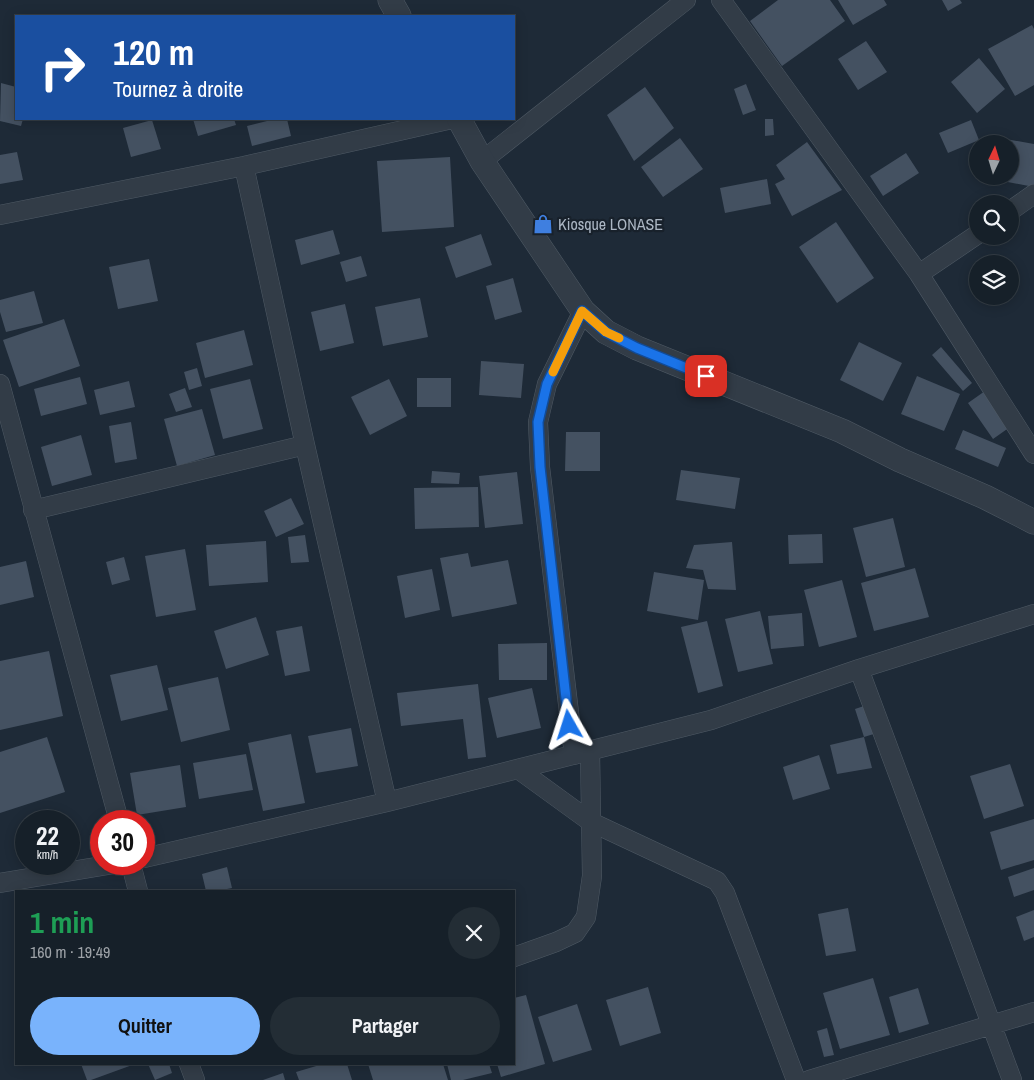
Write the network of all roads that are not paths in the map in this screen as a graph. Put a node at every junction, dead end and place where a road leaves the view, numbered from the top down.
1 (390, 0) edge
2 (686, 0) edge
3 (721, 0) edge
4 (398, 15) edge
5 (448, 120) edge
6 (460, 120) edge
7 (482, 161) junction
8 (244, 166) junction
9 (1034, 194) edge
10 (1019, 205) edge
11 (0, 214) edge
12 (969, 240) edge
13 (919, 274) junction
14 (582, 311) junction
15 (0, 384) edge
16 (305, 445) junction
17 (1034, 454) edge
18 (33, 510) junction
19 (1034, 522) edge
20 (1034, 614) edge
21 (859, 669) junction
22 (582, 753) junction
23 (518, 769) junction
24 (387, 802) junction
25 (116, 810) edge
26 (590, 822) junction
27 (155, 855) edge
28 (90, 868) edge
29 (134, 875) edge
30 (0, 883) edge
31 (138, 890) edge
32 (515, 956) edge
33 (1034, 1012) edge
34 (991, 1025) junction
35 (189, 1065) edge
36 (195, 1080) edge
37 (796, 1080) edge
38 (809, 1080) edge
39 (1012, 1080) edge

1 - 4 street
2 - 7 street
3 - 13 street
5 - 8 street
6 - 7 street
7 - 14 street
8 - 11 street
8 - 16 street
9 - 10 street
12 - 13 street
13 - 17 street
14 - 19 street
14 - 22 street
15 - 18 street
16 - 18 street
16 - 24 street
18 - 25 street
20 - 21 street
21 - 22 street
21 - 34 street
22 - 23 street
22 - 26 street
23 - 24 street
23 - 26 street
24 - 27 street
26 - 32 street
26 - 37 street
28 - 30 street
29 - 31 street
33 - 34 street
34 - 38 street
34 - 39 street
35 - 36 street

